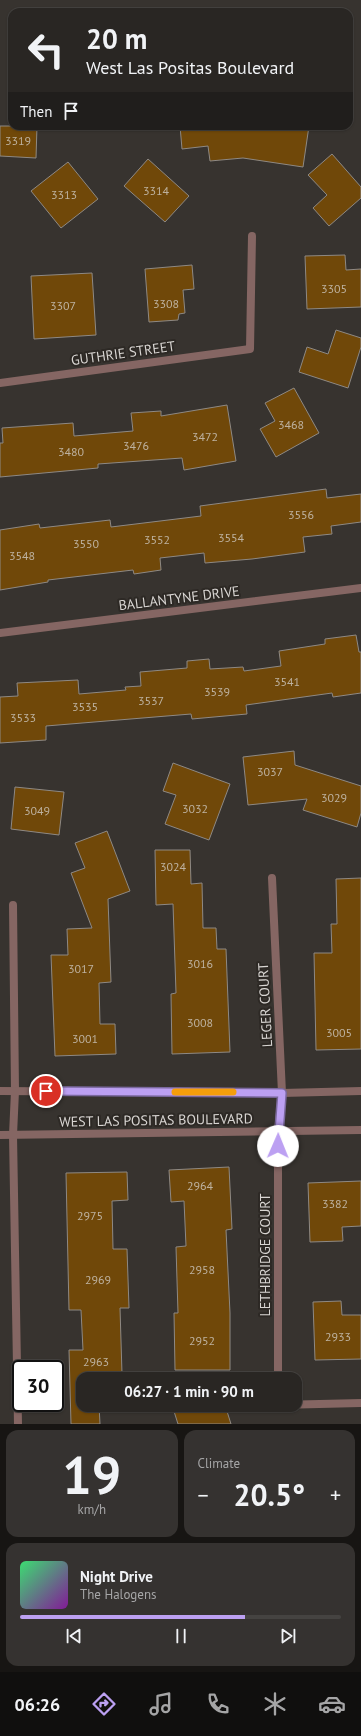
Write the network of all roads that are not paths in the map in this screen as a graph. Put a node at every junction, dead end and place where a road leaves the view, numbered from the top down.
1 (252, 236) dead end
2 (0, 383) edge
3 (361, 588) edge
4 (0, 633) edge
5 (272, 878) dead end
6 (13, 905) dead end
7 (0, 1091) edge
8 (15, 1091) junction
9 (361, 1091) edge
10 (282, 1093) junction
11 (278, 1130) junction
12 (361, 1130) edge
13 (0, 1135) edge
14 (13, 1135) junction
15 (278, 1372) edge
16 (361, 1403) edge
17 (302, 1404) edge
18 (18, 1424) edge

1 - 2 street, GUTHRIE STREET
3 - 4 street, BALLANTYNE DRIVE
5 - 10 street, LEGER COURT
6 - 8 street
7 - 8 street, WEST LAS POSITAS BOULEVARD
8 - 10 street, WEST LAS POSITAS BOULEVARD
8 - 14 street
9 - 10 street, WEST LAS POSITAS BOULEVARD
10 - 11 street, LEGER COURT
11 - 12 street, WEST LAS POSITAS BOULEVARD
11 - 14 street, WEST LAS POSITAS BOULEVARD
11 - 15 street, LETHBRIDGE COURT
13 - 14 street, WEST LAS POSITAS BOULEVARD
14 - 18 street
16 - 17 street

